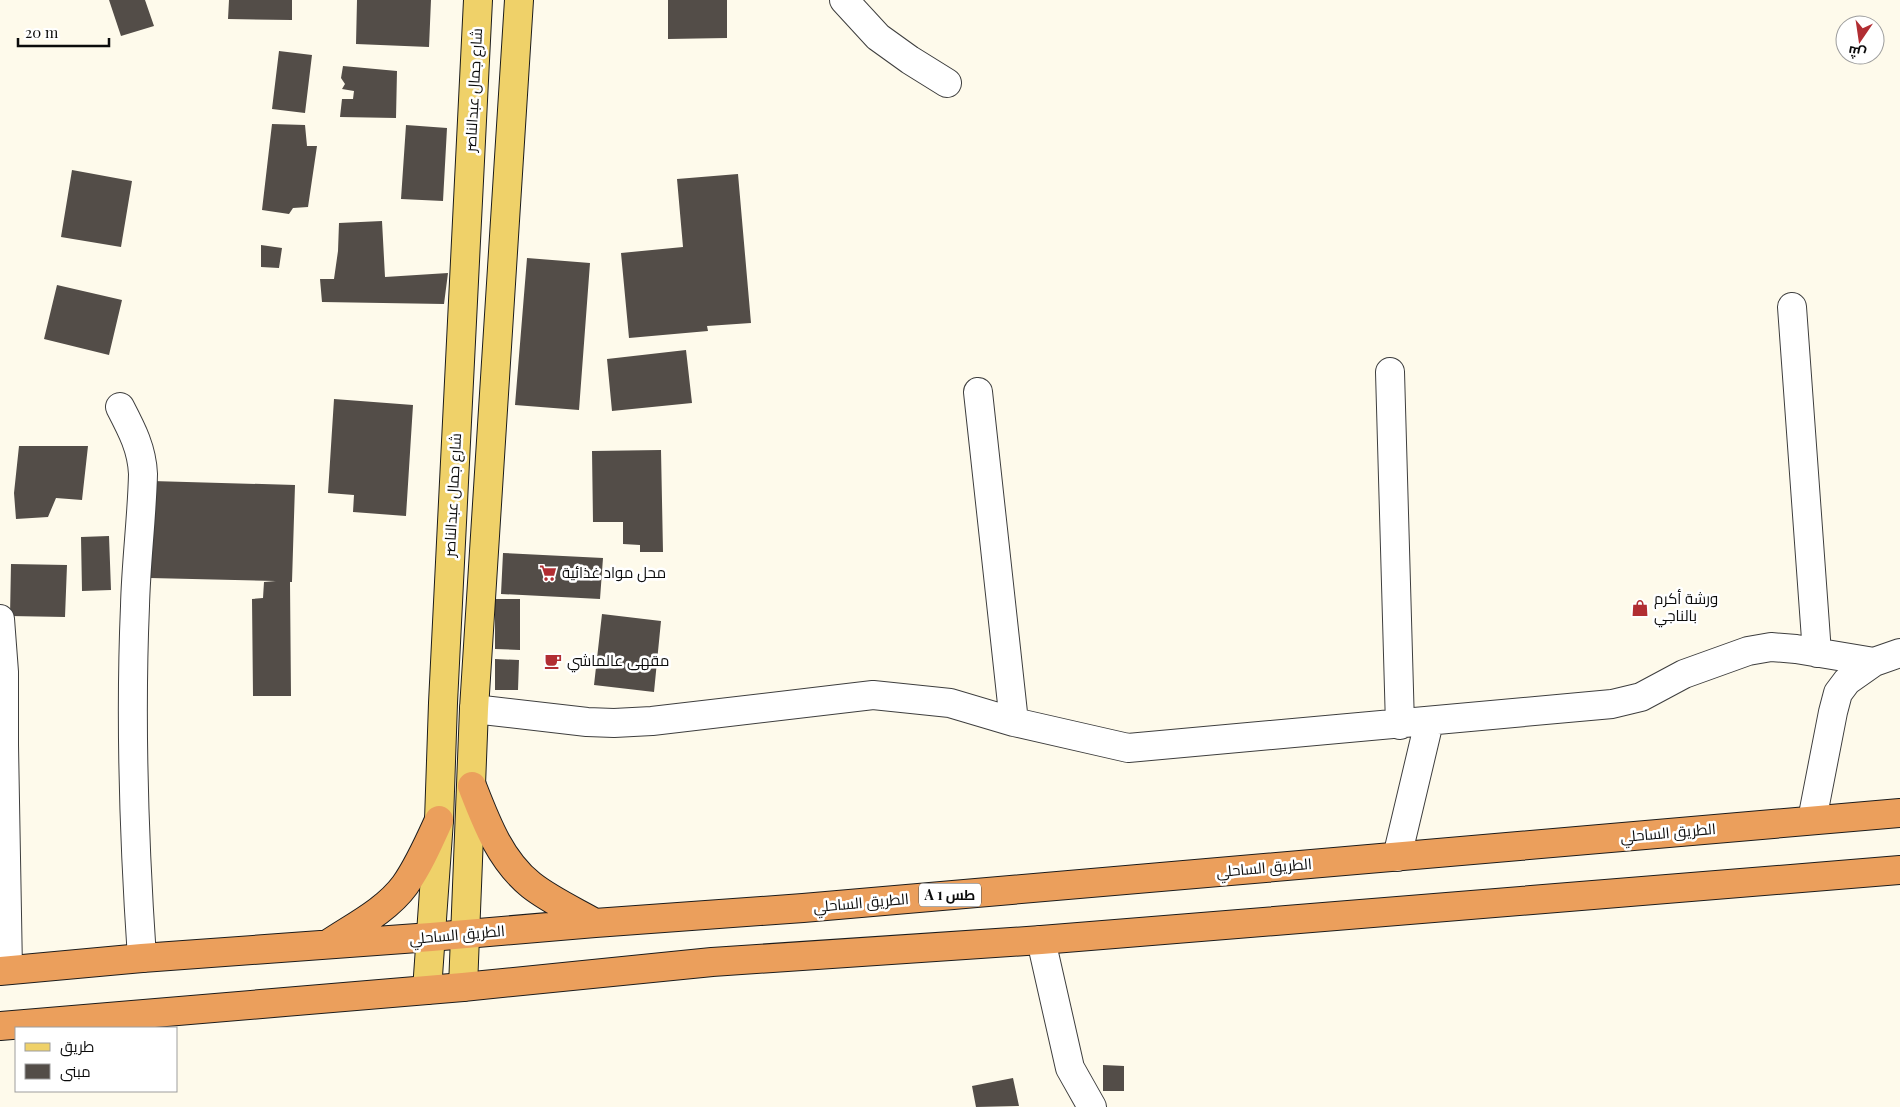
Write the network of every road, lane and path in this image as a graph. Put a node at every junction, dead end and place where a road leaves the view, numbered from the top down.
1 (478, 0) edge
2 (519, 0) edge
3 (844, 0) edge
4 (947, 83) dead end
5 (1792, 307) dead end
6 (1390, 372) dead end
7 (978, 392) dead end
8 (120, 407) dead end
9 (0, 619) edge
10 (1817, 653) junction
11 (1900, 653) edge
12 (1874, 662) junction
13 (474, 709) junction
14 (1014, 722) junction
15 (1429, 722) junction
16 (1400, 725) junction
17 (472, 786) junction
18 (1900, 813) edge
19 (439, 820) junction
20 (1812, 820) junction
21 (1397, 856) junction
22 (1900, 870) edge
23 (595, 923) junction
24 (464, 935) junction
25 (431, 938) junction
26 (1041, 940) junction
27 (326, 945) junction
28 (142, 958) junction
29 (4, 970) edge
30 (463, 987) junction
31 (427, 990) junction
32 (0, 1026) edge
33 (1092, 1107) edge

1 - 19 main road, شارع جمال عبدالناصر
2 - 13 main road
3 - 4 street
5 - 10 street
6 - 16 street
7 - 14 street
8 - 28 street
9 - 29 street
10 - 12 street
10 - 15 street
11 - 12 street
12 - 20 street
13 - 14 street
13 - 17 main road
14 - 16 street
15 - 16 street
15 - 21 street
17 - 23 highway
17 - 24 main road
18 - 20 highway, الطريق الساحلي / A 1 طس
19 - 25 main road, شارع جمال عبدالناصر
19 - 27 highway
20 - 21 highway, الطريق الساحلي / A 1 طس
21 - 23 highway, الطريق الساحلي / A 1 طس
22 - 26 highway
23 - 24 highway, الطريق الساحلي / A 1 طس
24 - 25 highway, الطريق الساحلي / A 1 طس
24 - 30 main road
25 - 27 highway, الطريق الساحلي / A 1 طس
25 - 31 main road, شارع جمال عبدالناصر
26 - 30 highway
26 - 33 street
27 - 28 highway, الطريق الساحلي / A 1 طس
28 - 29 highway, الطريق الساحلي / A 1 طس
30 - 31 highway
31 - 32 highway

